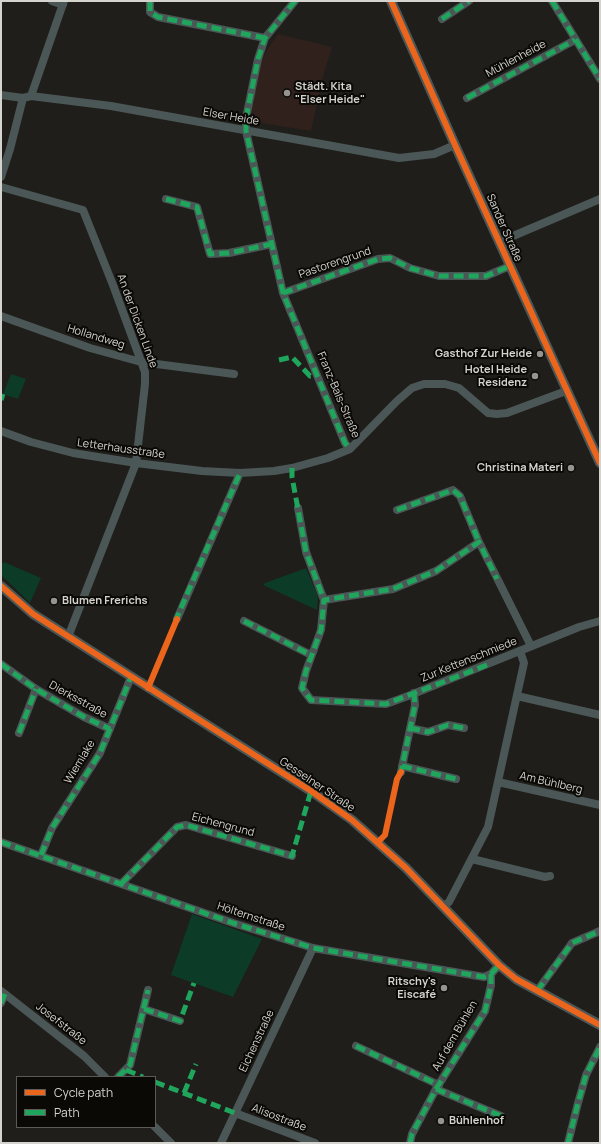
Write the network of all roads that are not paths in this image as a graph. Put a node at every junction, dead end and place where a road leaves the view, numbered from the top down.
1 (52, 1) edge
2 (150, 1) edge
3 (295, 1) edge
4 (391, 1) edge
5 (469, 1) edge
6 (552, 1) edge
7 (63, 3) edge
8 (442, 19) dead end
9 (265, 38) junction
10 (575, 40) junction
11 (600, 79) edge
12 (1, 95) edge
13 (27, 97) junction
14 (467, 98) dead end
15 (246, 131) junction
16 (455, 145) junction
17 (1, 177) edge
18 (1, 187) edge
19 (166, 199) dead end
20 (600, 199) edge
21 (499, 242) junction
22 (272, 244) junction
23 (510, 266) junction
24 (283, 293) junction
25 (1, 316) edge
26 (141, 362) junction
27 (234, 374) dead end
28 (566, 391) junction
29 (1, 431) edge
30 (350, 448) junction
31 (136, 463) junction
32 (600, 463) edge
33 (240, 473) junction
34 (298, 508) dead end
35 (397, 510) dead end
36 (480, 542) junction
37 (1, 586) edge
38 (324, 600) junction
39 (177, 618) dead end
40 (244, 621) dead end
41 (600, 621) edge
42 (68, 637) junction
43 (531, 646) junction
44 (520, 651) junction
45 (311, 655) junction
46 (1, 664) edge
47 (131, 677) junction
48 (36, 689) junction
49 (414, 693) junction
50 (518, 696) junction
51 (600, 715) edge
52 (410, 728) junction
53 (464, 728) dead end
54 (110, 729) junction
55 (19, 733) dead end
56 (456, 779) dead end
57 (498, 782) junction
58 (600, 805) edge
59 (1, 842) edge
60 (41, 855) junction
61 (292, 856) dead end
62 (472, 859) junction
63 (550, 876) dead end
64 (122, 883) junction
65 (443, 907) junction
66 (600, 931) edge
67 (313, 948) junction
68 (499, 966) junction
69 (491, 974) junction
70 (148, 990) dead end
71 (536, 991) junction
72 (3, 992) edge
73 (1, 1003) edge
74 (144, 1009) junction
75 (180, 1021) dead end
76 (600, 1025) edge
77 (356, 1046) dead end
78 (600, 1047) edge
79 (104, 1076) edge
80 (119, 1076) edge
81 (438, 1087) junction
82 (235, 1113) junction
83 (501, 1116) dead end
84 (156, 1128) edge
85 (171, 1143) edge
86 (221, 1143) edge
87 (315, 1143) edge
88 (410, 1143) edge
89 (568, 1143) edge

1 - 7 street
2 - 9 street
3 - 9 street, Franz-Bals-Straße
4 - 16 street, Sander Straße
5 - 8 street
6 - 10 street
7 - 13 street
9 - 15 street, Franz-Bals-Straße
10 - 11 street
10 - 14 street, Mühlenheide
12 - 13 street, Elser Heide
13 - 15 street, Elser Heide
13 - 17 street
15 - 16 street, Elser Heide
15 - 22 street, Franz-Bals-Straße
16 - 21 street, Sander Straße
18 - 26 street, An der Dicken Linde
19 - 22 street
20 - 21 street
21 - 23 street, Sander Straße
22 - 24 street, Franz-Bals-Straße
23 - 24 street, Pastorengrund
23 - 28 street, Sander Straße
24 - 30 street, Franz-Bals-Straße
25 - 26 street, Hollandweg
26 - 27 street, Hollandweg
26 - 31 street, An der Dicken Linde
28 - 30 street, Franz-Bals-Straße
28 - 32 street, Sander Straße
29 - 31 street, Letterhausstraße
30 - 33 street, Letterhausstraße
31 - 33 street, Letterhausstraße
31 - 42 street, An der Dicken Linde
33 - 39 street
34 - 38 street, Zur Kettenschmiede
35 - 36 street, Zur Kettenschmiede
36 - 38 street
36 - 43 street, Zur Kettenschmiede
37 - 42 street, Gesselner Straße
38 - 45 street, Zur Kettenschmiede
40 - 45 street
41 - 43 street, Zur Kettenschmiede
42 - 47 street, Gesselner Straße
43 - 44 street, Zur Kettenschmiede
44 - 49 street, Zur Kettenschmiede
44 - 50 street
45 - 49 street, Zur Kettenschmiede
46 - 48 street, Dierksstraße
47 - 54 street, Wiemlake
47 - 65 street, Gesselner Straße
48 - 54 street, Dierksstraße
48 - 55 street, Dierksstraße
49 - 52 street, Zur Kettenschmiede
50 - 51 street
50 - 57 street
52 - 53 street
52 - 56 street, Zur Kettenschmiede
54 - 60 street, Wiemlake
57 - 58 street, Am Bühlberg
57 - 62 street
59 - 60 street, Hölternstraße
60 - 64 street, Hölternstraße
61 - 64 street, Eichengrund
62 - 63 street
62 - 65 street
64 - 67 street, Hölternstraße
65 - 68 street, Gesselner Straße
66 - 71 street
67 - 69 street, Hölternstraße
67 - 82 street, Eichenstraße
68 - 69 street
68 - 71 street, Gesselner Straße
69 - 81 street, Auf dem Bühlen
70 - 74 street
71 - 76 street, Gesselner Straße
72 - 73 street
72 - 79 street, Josefstraße
74 - 75 street
74 - 80 street
77 - 81 street, Auf dem Bühlen
78 - 89 street
81 - 83 street, Auf dem Bühlen
81 - 88 street, Auf dem Bühlen
82 - 86 street, Eichenstraße
82 - 87 street, Alisostraße
84 - 85 street

